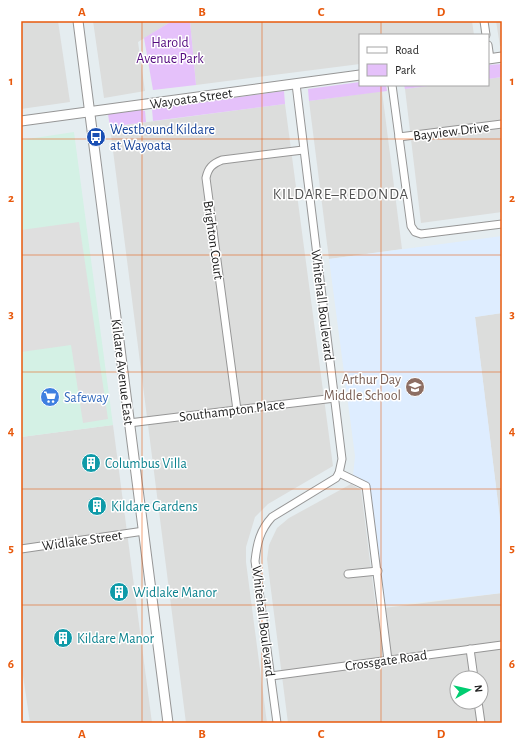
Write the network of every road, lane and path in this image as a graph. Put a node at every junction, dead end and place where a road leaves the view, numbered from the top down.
1 (78, 21) edge
2 (484, 21) edge
3 (486, 34) edge
4 (502, 57) edge
5 (489, 59) edge
6 (359, 75) edge
7 (296, 84) junction
8 (392, 86) edge
9 (90, 110) junction
10 (21, 120) edge
11 (502, 124) edge
12 (399, 137) junction
13 (303, 150) junction
14 (502, 224) edge
15 (335, 398) junction
16 (236, 410) junction
17 (129, 423) junction
18 (339, 472) junction
19 (144, 531) junction
20 (21, 548) edge
21 (378, 571) junction
22 (348, 574) dead end
23 (502, 645) edge
24 (470, 649) junction
25 (388, 660) junction
26 (473, 670) edge
27 (271, 676) junction
28 (479, 710) edge
29 (168, 723) edge
30 (277, 723) edge
31 (481, 723) edge

1 - 9 street, Kildare Avenue East
2 - 3 street
4 - 5 street
6 - 7 street, Wayoata Street
7 - 9 street, Wayoata Street
7 - 13 street, Whitehall Boulevard
8 - 12 street
9 - 10 street, Wayoata Street
9 - 17 street, Kildare Avenue East
11 - 12 street, Bayview Drive
12 - 14 street
13 - 15 street, Whitehall Boulevard
13 - 16 street, Brighton Court
15 - 16 street, Southampton Place
15 - 18 street, Whitehall Boulevard
16 - 17 street, Southampton Place
17 - 19 street, Kildare Avenue East
18 - 21 street
18 - 27 street, Whitehall Boulevard
19 - 20 street, Widlake Street
19 - 29 street, Kildare Avenue East
21 - 22 street
21 - 25 street
23 - 24 street, Crossgate Road
24 - 25 street, Crossgate Road
24 - 26 street
25 - 27 street, Crossgate Road
27 - 30 street, Whitehall Boulevard
28 - 31 street

